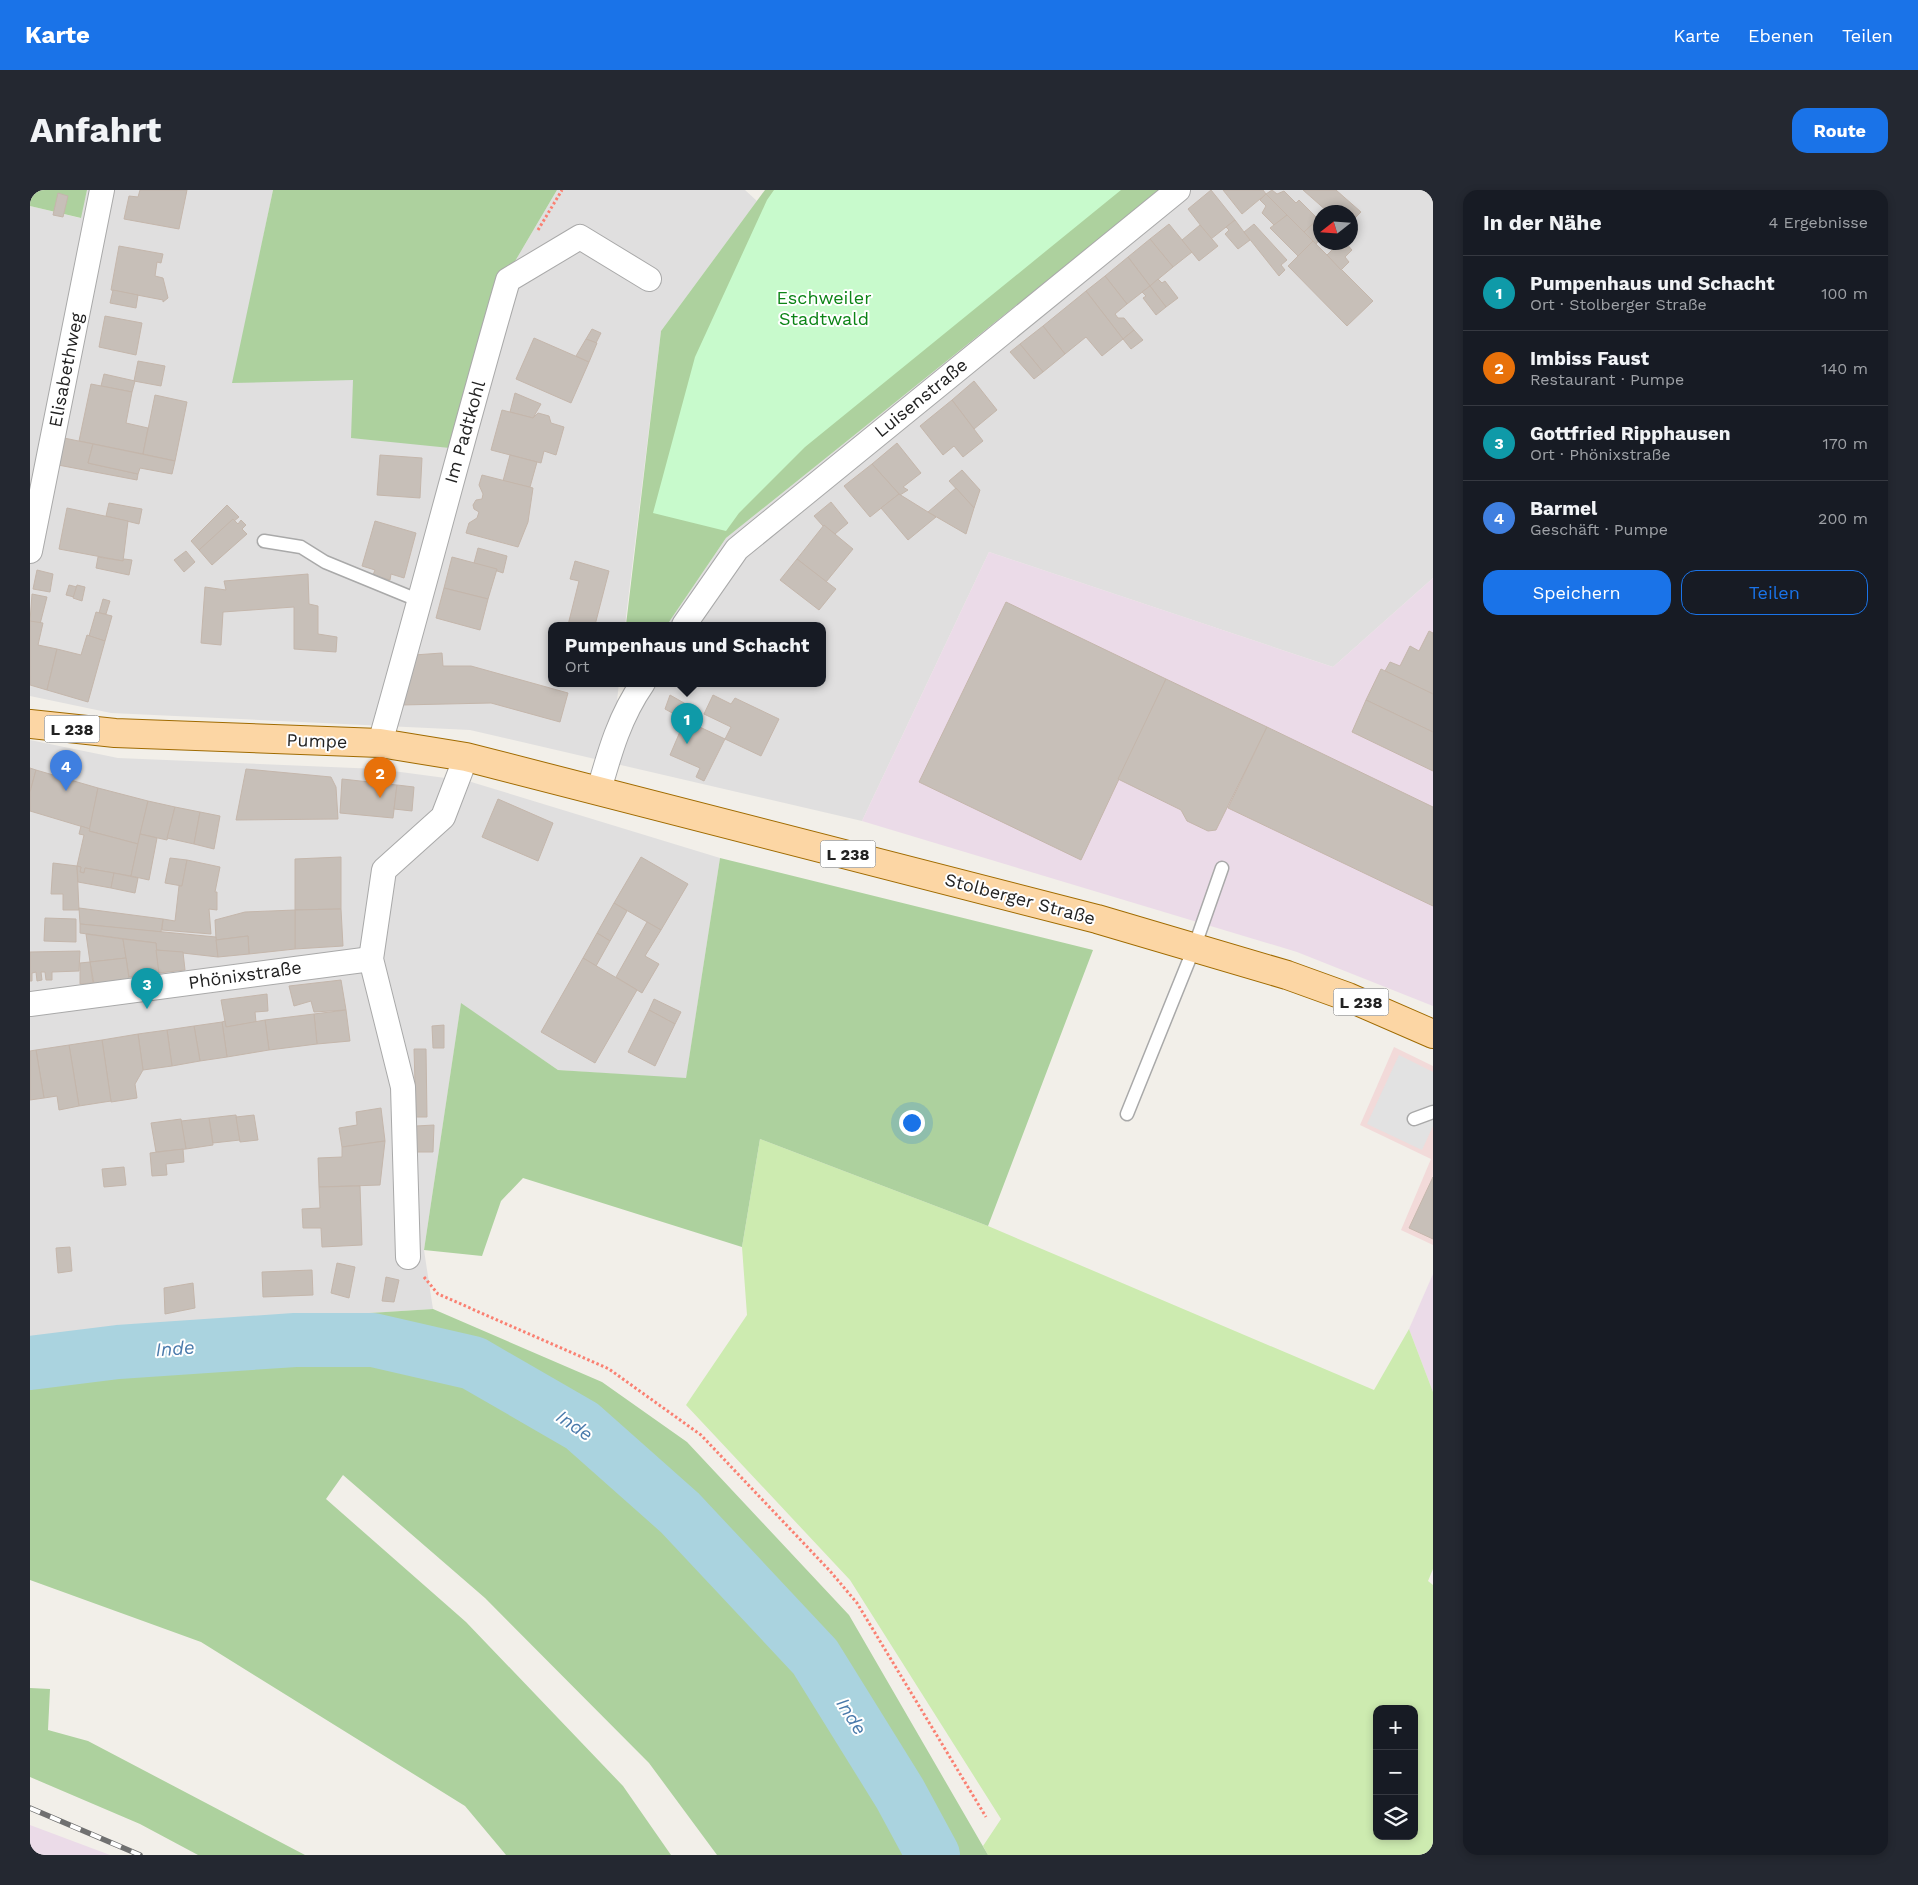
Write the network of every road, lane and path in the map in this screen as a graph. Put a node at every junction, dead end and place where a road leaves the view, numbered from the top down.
1 (102, 190) edge
2 (1178, 190) edge
3 (649, 278) dead end
4 (264, 541) dead end
5 (30, 551) edge
6 (420, 601) junction
7 (686, 622) edge
8 (640, 687) edge
9 (30, 724) edge
10 (380, 743) junction
11 (466, 757) junction
12 (599, 790) junction
13 (1222, 868) dead end
14 (1194, 948) junction
15 (371, 959) junction
16 (30, 1004) edge
17 (1433, 1034) edge
18 (1433, 1112) edge
19 (1127, 1114) dead end
20 (1414, 1119) dead end
21 (408, 1257) joint
22 (986, 1817) dead end

1 - 5 street, Elisabethweg
2 - 7 street, Luisenstraße
3 - 6 street, Im Padtkohl
4 - 6 lane
6 - 10 street, Im Padtkohl
8 - 12 street
9 - 10 main road, Pumpe / L 238
10 - 11 main road, Pumpe / L 238
11 - 12 main road, Pumpe / L 238
11 - 15 street
12 - 14 main road, Stolberger Straße / L 238
13 - 14 lane
14 - 17 main road, Stolberger Straße / L 238
14 - 19 lane
15 - 16 street, Phönixstraße
15 - 21 street
18 - 20 lane
21 - 22 path

